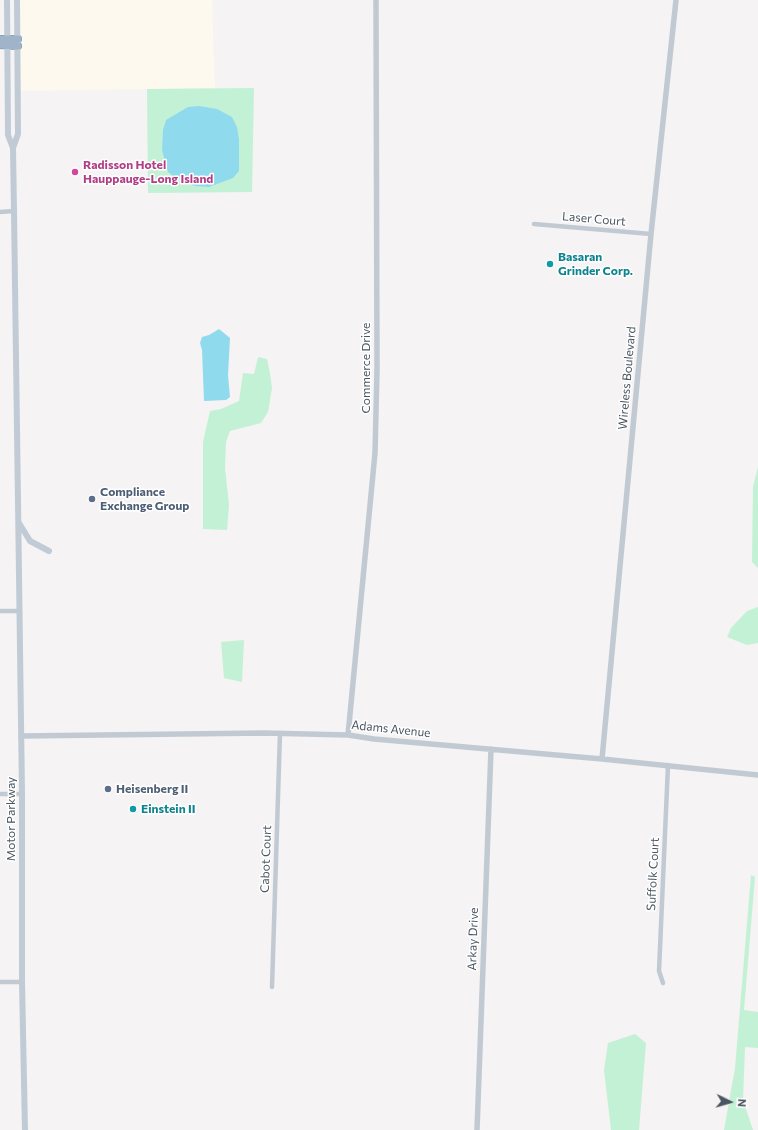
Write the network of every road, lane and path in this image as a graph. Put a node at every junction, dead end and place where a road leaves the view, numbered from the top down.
1 (7, 0) edge
2 (17, 0) edge
3 (376, 0) edge
4 (676, 0) edge
5 (3, 42) edge
6 (18, 43) junction
7 (13, 148) junction
8 (14, 211) junction
9 (0, 212) edge
10 (534, 224) dead end
11 (651, 234) junction
12 (18, 522) junction
13 (49, 551) dead end
14 (0, 611) edge
15 (19, 611) junction
16 (280, 733) junction
17 (348, 735) junction
18 (21, 736) junction
19 (491, 749) junction
20 (602, 759) junction
21 (668, 766) junction
22 (758, 775) edge
23 (0, 794) edge
24 (22, 794) junction
25 (0, 982) edge
26 (22, 982) junction
27 (663, 982) dead end
28 (272, 987) dead end
29 (25, 1130) edge
30 (477, 1130) edge

1 - 5 main road, Motor Parkway
2 - 6 main road, Motor Parkway
3 - 17 street, Commerce Drive
4 - 11 street, Wireless Boulevard
5 - 6 highway
5 - 7 main road, Motor Parkway
6 - 7 main road, Motor Parkway
7 - 8 main road, Motor Parkway
8 - 9 street
8 - 12 main road, Motor Parkway
10 - 11 street, Laser Court
11 - 20 street, Wireless Boulevard
12 - 13 main road
12 - 15 main road, Motor Parkway
14 - 15 street
15 - 18 main road, Motor Parkway
16 - 17 street, Adams Avenue
16 - 18 street, Adams Avenue
16 - 28 street, Cabot Court
17 - 19 street, Adams Avenue
18 - 24 main road, Motor Parkway
19 - 20 street, Adams Avenue
19 - 30 street, Arkay Drive
20 - 21 street, Adams Avenue
21 - 22 street, Adams Avenue
21 - 27 street, Suffolk Court
23 - 24 street
24 - 26 main road, Motor Parkway
25 - 26 street
26 - 29 main road, Motor Parkway

